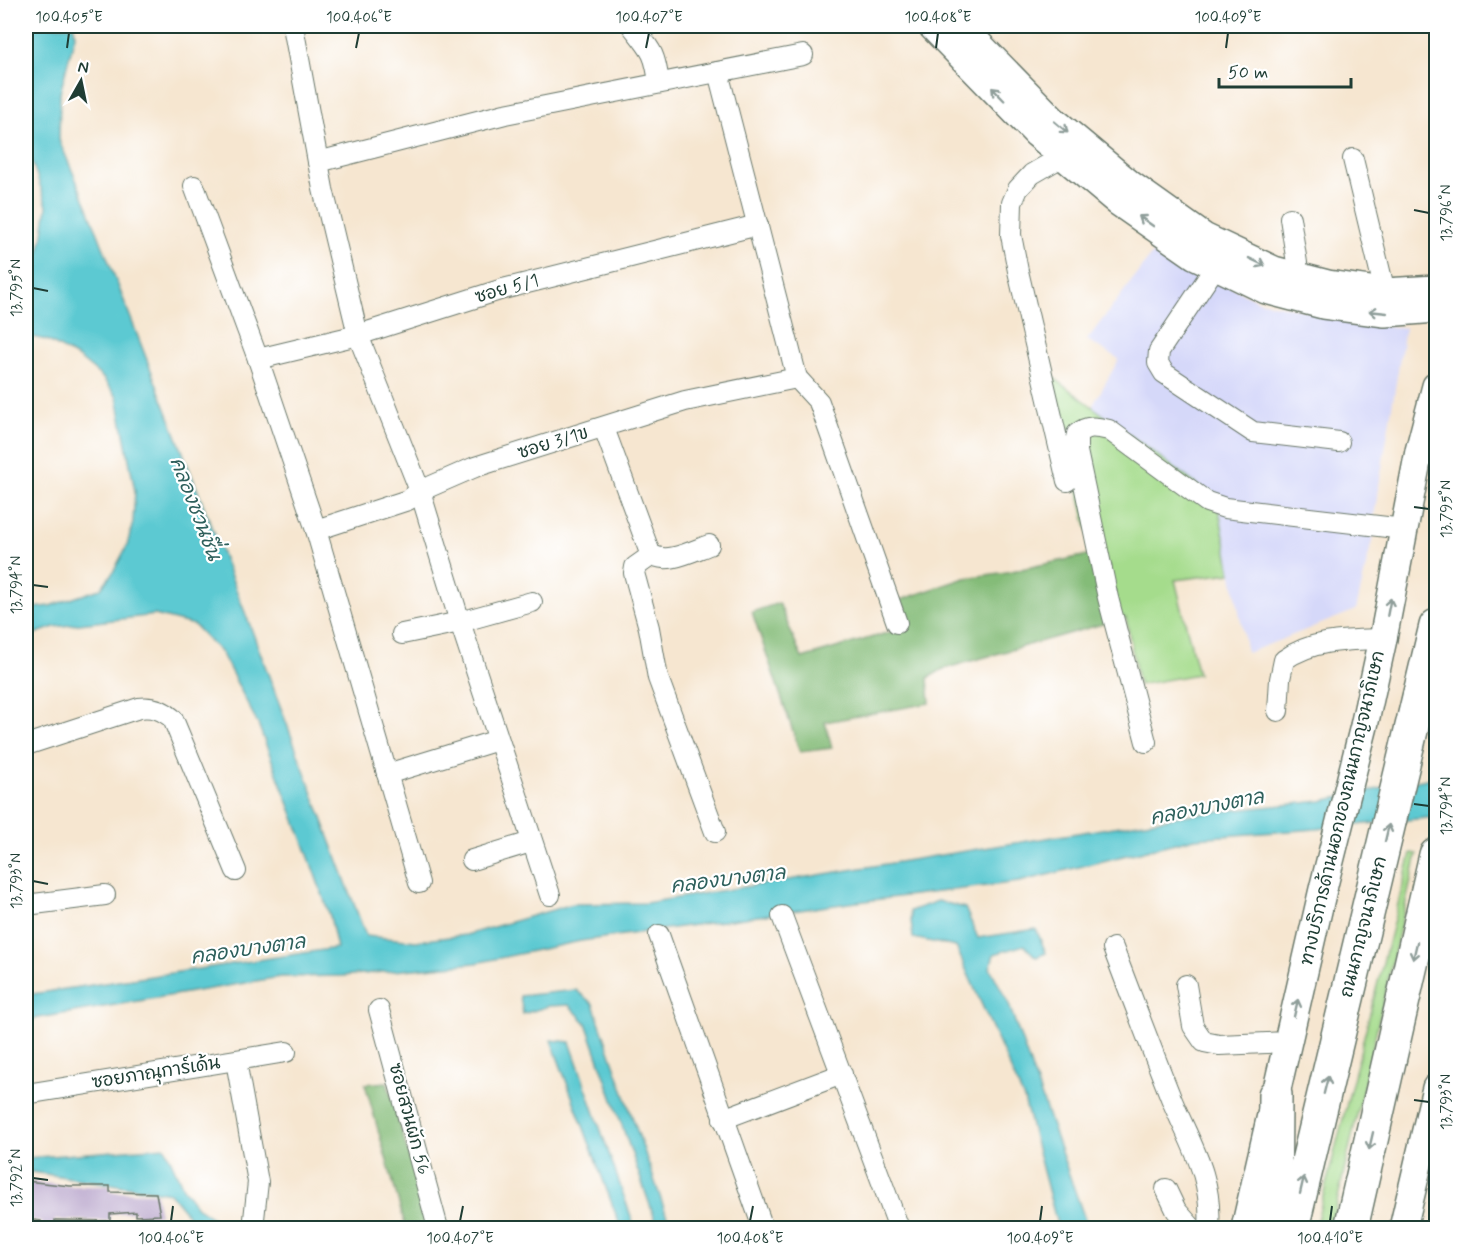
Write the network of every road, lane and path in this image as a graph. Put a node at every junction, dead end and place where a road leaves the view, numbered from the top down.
1 (293, 26) edge
2 (632, 26) edge
3 (934, 26) edge
4 (961, 26) edge
5 (802, 55) dead end
6 (718, 72) junction
7 (659, 83) junction
8 (1063, 156) junction
9 (1353, 159) dead end
10 (318, 162) junction
11 (194, 186) dead end
12 (1290, 218) dead end
13 (758, 225) junction
14 (1179, 232) junction
15 (1220, 256) junction
16 (1299, 276) junction
17 (1437, 288) edge
18 (1386, 292) junction
19 (1437, 309) edge
20 (358, 335) junction
21 (258, 359) junction
22 (797, 378) junction
23 (1437, 386) edge
24 (604, 428) junction
25 (1339, 442) dead end
26 (1067, 481) dead end
27 (420, 491) junction
28 (1404, 529) junction
29 (316, 530) junction
30 (710, 545) dead end
31 (652, 555) junction
32 (532, 602) dead end
33 (460, 622) junction
34 (897, 622) dead end
35 (1437, 626) edge
36 (402, 634) dead end
37 (1383, 639) junction
38 (1278, 711) dead end
39 (498, 740) junction
40 (1146, 742) dead end
41 (26, 745) edge
42 (387, 774) junction
43 (715, 832) dead end
44 (531, 842) junction
45 (1437, 855) edge
46 (472, 860) dead end
47 (236, 871) dead end
48 (419, 883) dead end
49 (105, 895) dead end
50 (550, 895) dead end
51 (26, 905) edge
52 (782, 916) dead end
53 (659, 934) dead end
54 (1113, 948) dead end
55 (1186, 985) dead end
56 (379, 1010) dead end
57 (1288, 1042) junction
58 (286, 1052) dead end
59 (236, 1061) junction
60 (842, 1074) junction
61 (1437, 1088) edge
62 (26, 1094) edge
63 (1275, 1095) junction
64 (723, 1119) junction
65 (1166, 1189) dead end
66 (253, 1228) edge
67 (438, 1228) edge
68 (763, 1228) edge
69 (899, 1228) edge
70 (1192, 1228) edge
71 (1209, 1228) edge
72 (1245, 1228) edge
73 (1274, 1228) edge
74 (1292, 1228) edge
75 (1351, 1228) edge
76 (1403, 1228) edge

1 - 10 street
2 - 7 street
8 -> 3 street
4 -> 14 street
5 - 6 street
6 - 7 street
6 - 13 street
7 - 10 street
14 -> 8 street
8 - 26 street
9 - 18 street
10 - 20 street
11 - 21 street
12 - 16 street
13 - 20 street, ซอย 5/1
13 - 22 street
14 - 15 street
15 -> 16 street
19 -> 15 street
15 - 25 street
16 - 18 street
17 - 18 street
20 - 21 street, ซอย 5/1
20 - 27 street
21 - 29 street
22 - 24 street, ซอย 3/1ข
22 - 34 street
23 - 28 street, ทางบริการด้านนอกของถนนกาญจนาภิเษก
24 - 27 street, ซอย 3/1ข
24 - 31 street
27 - 29 street, ซอย 3/1ข
27 - 33 street
37 -> 28 street, ทางบริการด้านนอกของถนนกาญจนาภิเษก
28 - 40 street
29 - 42 street
30 - 31 street
31 - 43 street
32 - 33 street
33 - 36 street
33 - 39 street
74 -> 35 highway, ถนนกาญจนาภิเษก
37 - 38 street
57 -> 37 street, ทางบริการด้านนอกของถนนกาญจนาภิเษก
39 - 42 street
39 - 44 street
41 - 47 street
42 - 48 street
44 - 46 street
44 - 50 street
45 -> 75 highway
49 - 51 street
52 - 60 street
53 - 64 street
54 - 71 street
55 - 57 street
56 - 67 street, ซอยสวนผัก 56
57 - 63 street, ทางบริการด้านนอกของถนนกาญจนาภิเษก
58 - 59 street, ซอยภาณุการ์เด้น
59 - 62 street, ซอยภาณุการ์เด้น
59 - 66 street
60 - 64 street
60 - 69 street
61 - 76 street
63 - 72 street, ทางบริการด้านนอกของถนนกาญจนาภิเษก
63 - 73 highway
64 - 68 street
65 - 70 street

